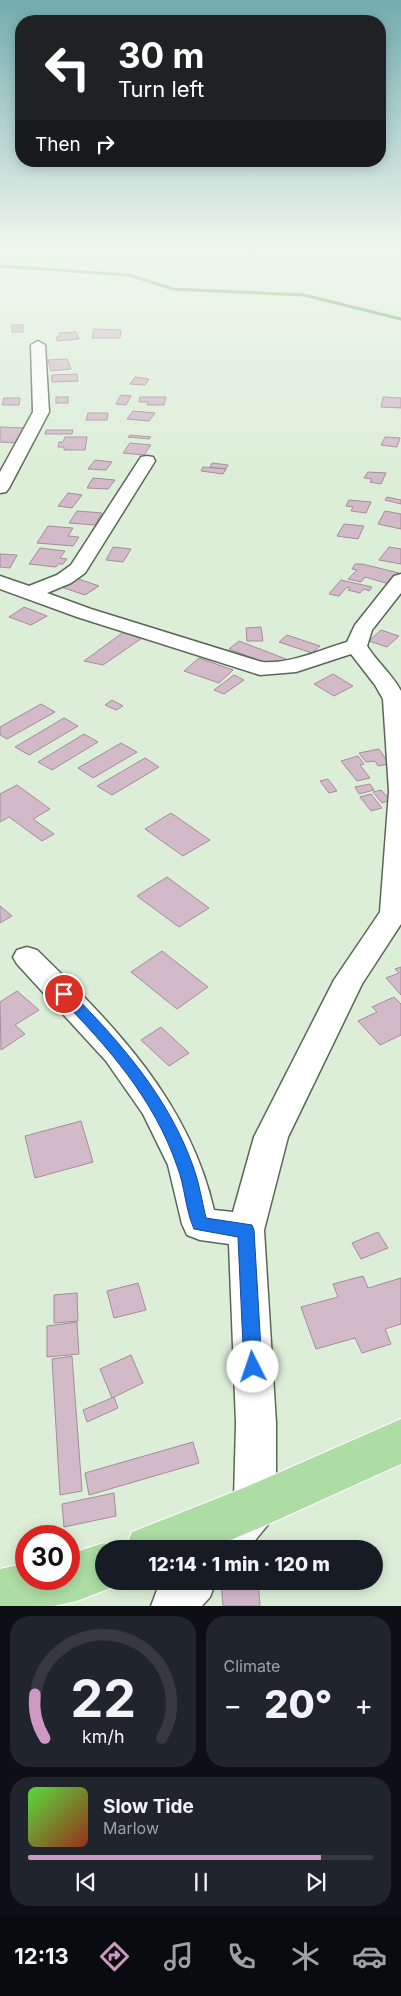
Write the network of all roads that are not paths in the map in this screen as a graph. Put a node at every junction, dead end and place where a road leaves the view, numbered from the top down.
1 (38, 345) dead end
2 (147, 461) dead end
3 (0, 488) edge
4 (401, 580) edge
5 (0, 582) edge
6 (30, 593) junction
7 (356, 646) junction
8 (398, 913) edge
9 (27, 957) dead end
10 (246, 1230) junction
11 (401, 1441) edge
12 (255, 1507) junction
13 (172, 1540) edge
14 (228, 1540) edge
15 (95, 1570) edge
16 (186, 1590) edge
17 (0, 1593) edge
18 (173, 1606) edge

1 - 3 street
2 - 6 street
4 - 7 street
5 - 6 street
6 - 7 street
7 - 8 street
8 - 10 street
9 - 10 street
10 - 12 street
11 - 12 main road
12 - 13 main road
12 - 14 street
15 - 17 main road
16 - 18 street

